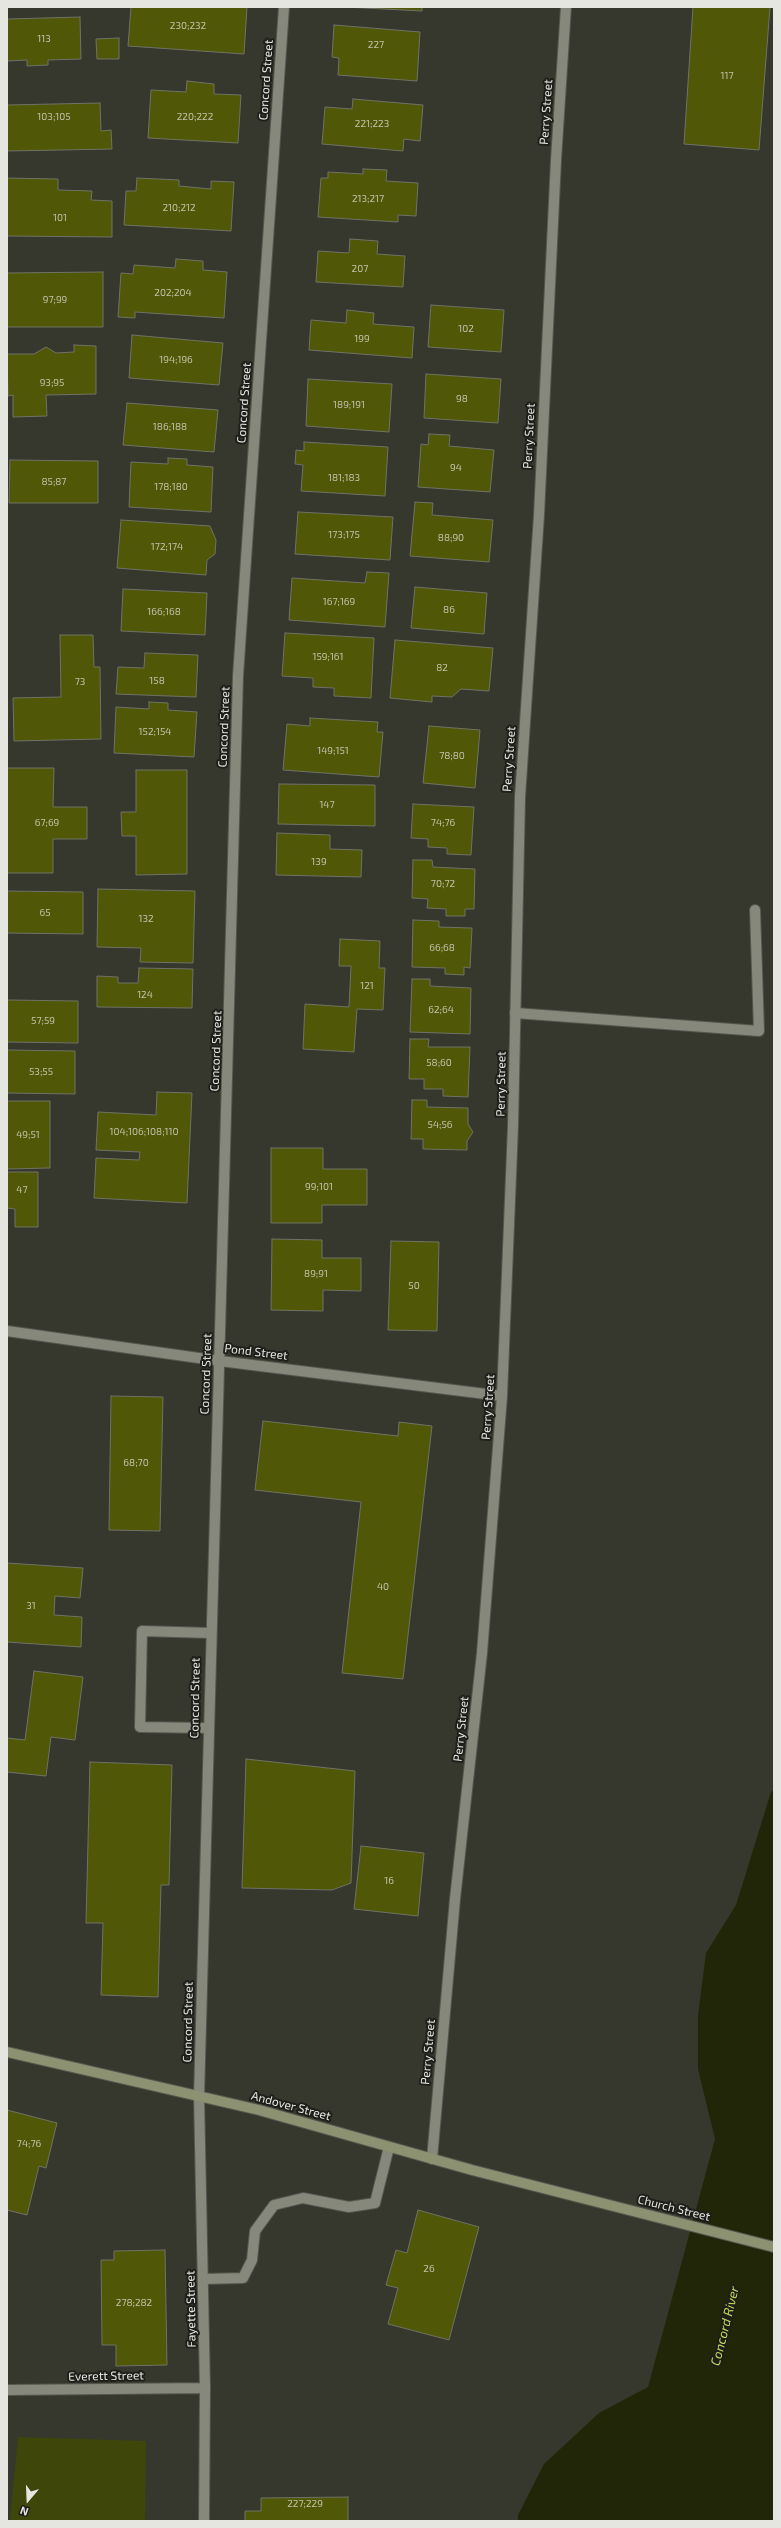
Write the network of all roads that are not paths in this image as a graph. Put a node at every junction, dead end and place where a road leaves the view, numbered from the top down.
1 (284, 7) edge
2 (566, 7) edge
3 (755, 910) dead end
4 (515, 1014) junction
5 (7, 1331) edge
6 (220, 1361) junction
7 (502, 1396) junction
8 (210, 1633) junction
9 (208, 1728) junction
10 (7, 2052) edge
11 (199, 2096) junction
12 (389, 2147) junction
13 (432, 2159) junction
14 (567, 2194) joint
15 (774, 2247) edge
16 (203, 2279) junction
17 (205, 2388) junction
18 (7, 2390) edge
19 (204, 2521) edge

1 - 6 street, Concord Street
2 - 4 street, Perry Street
3 - 4 street
4 - 7 street, Perry Street
5 - 6 street, Pond Street
6 - 7 street, Pond Street
6 - 8 street, Concord Street
7 - 13 street, Perry Street
8 - 9 street, Concord Street
8 - 9 street
9 - 11 street, Concord Street
10 - 11 main road, Andover Street
11 - 12 main road, Andover Street
11 - 16 street, Fayette Street
12 - 13 main road, Andover Street
12 - 16 street
13 - 14 main road, Andover Street
14 - 15 main road, Church Street
16 - 17 street, Fayette Street
17 - 18 street, Everett Street
17 - 19 street, Fayette Street

